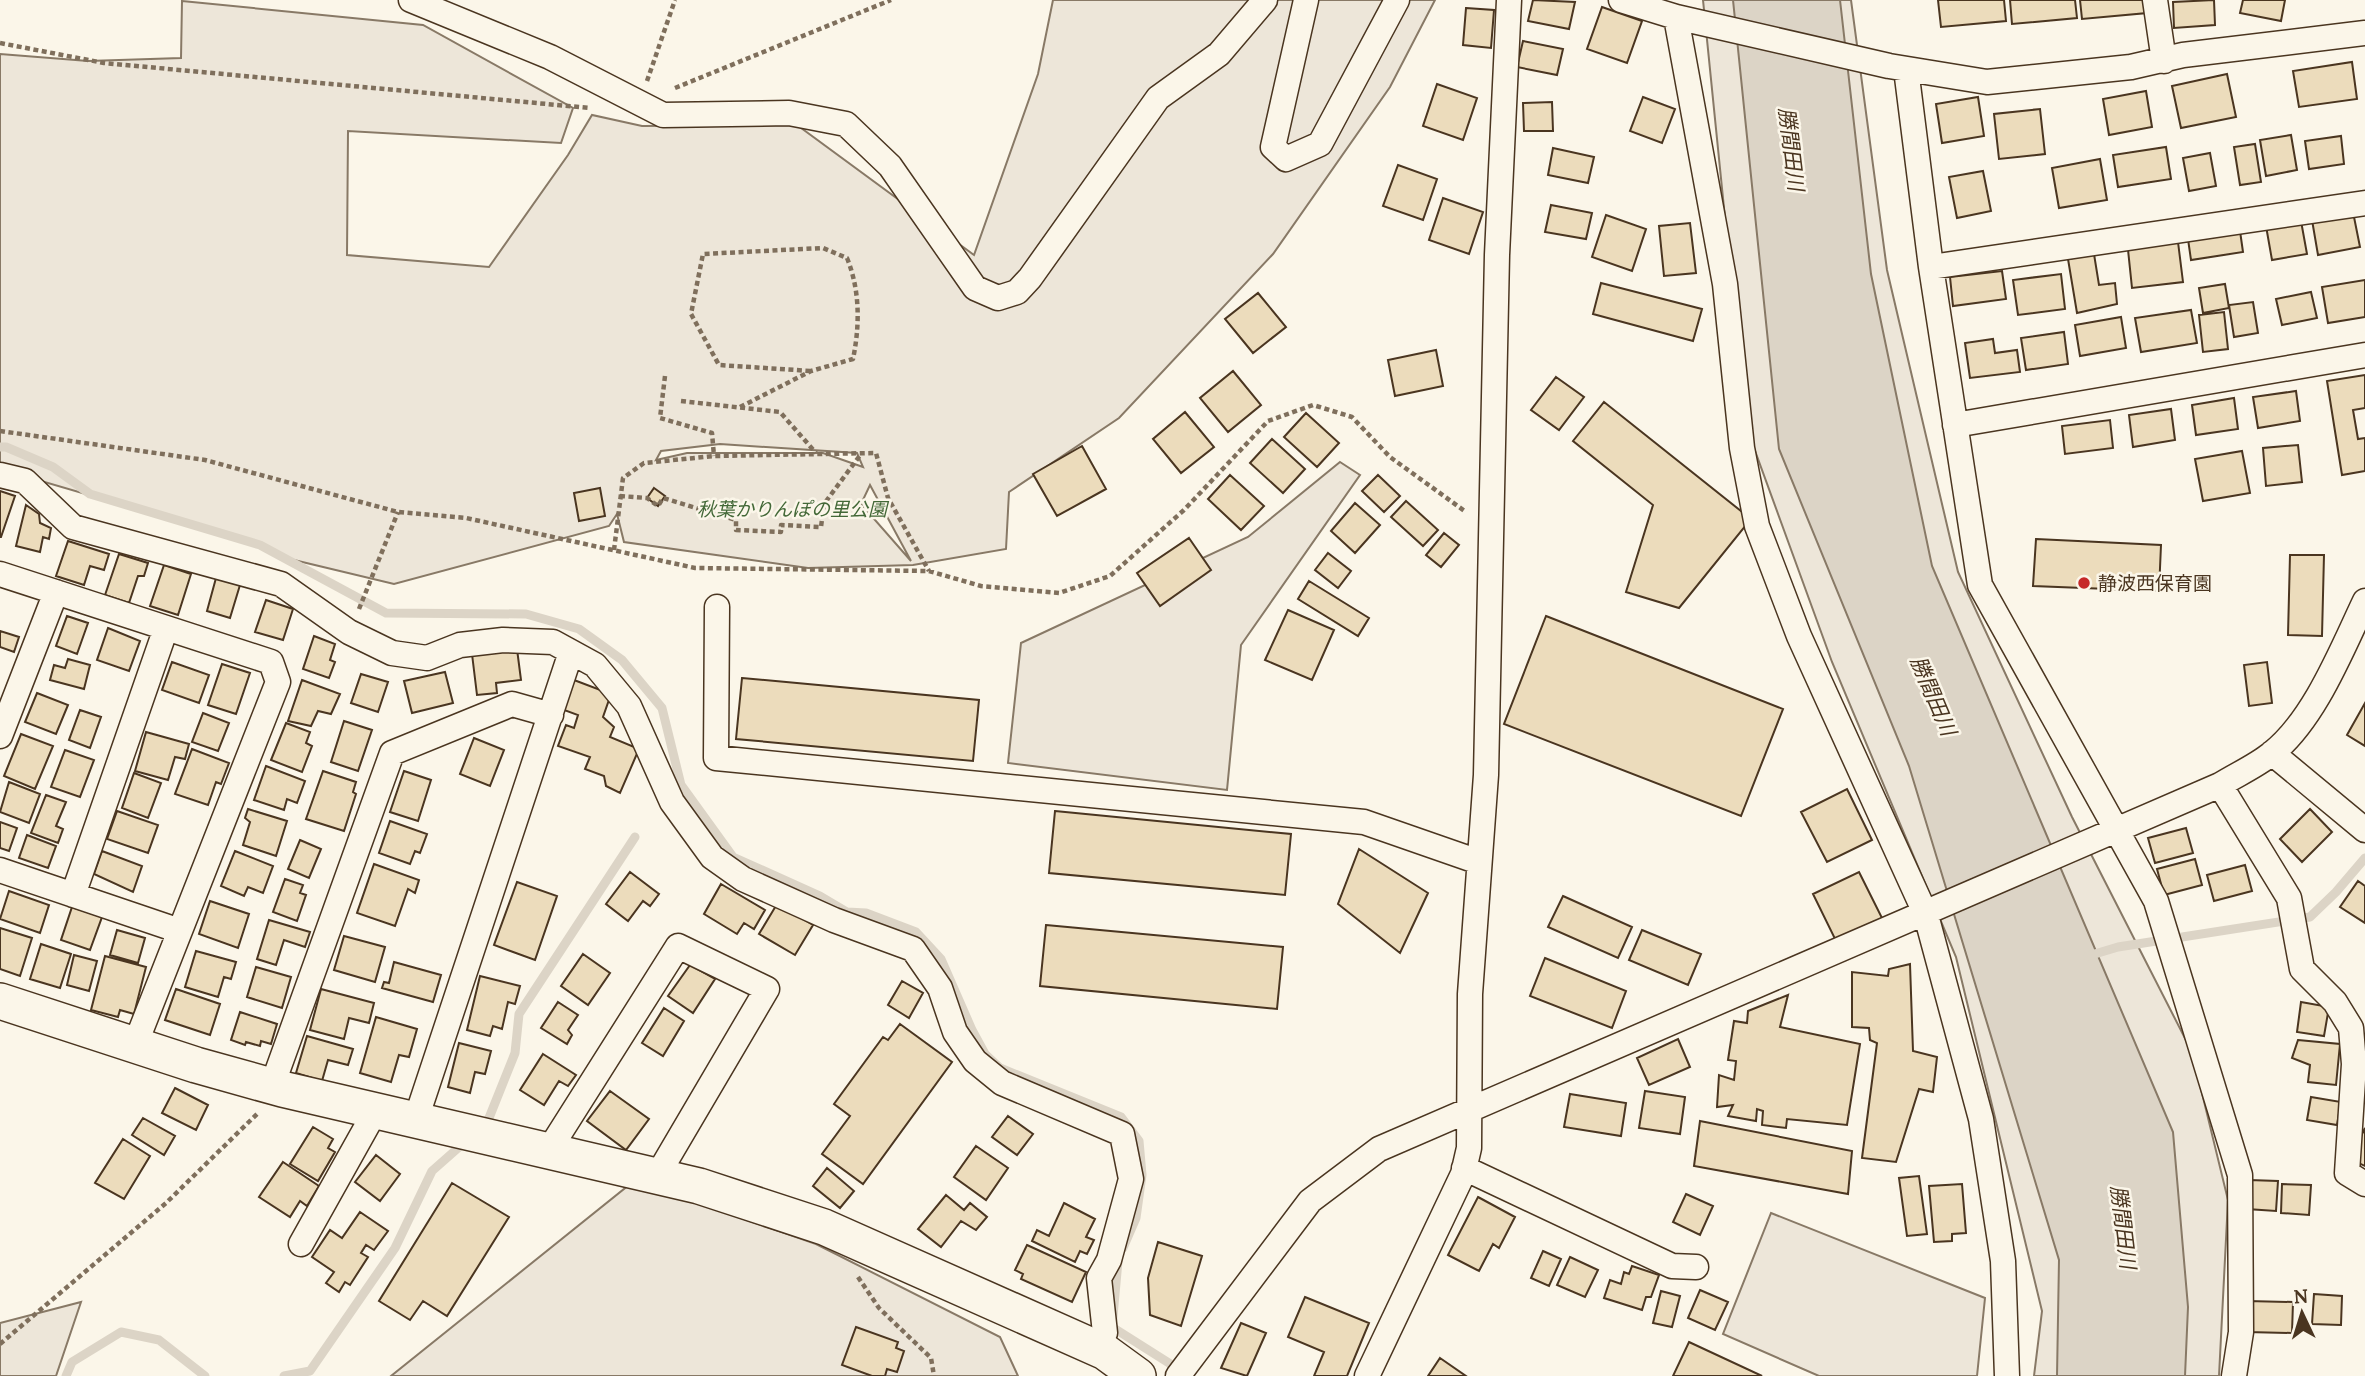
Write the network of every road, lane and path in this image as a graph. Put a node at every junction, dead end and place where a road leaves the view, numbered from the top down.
1 (411, 0) edge
2 (675, 0) edge
3 (891, 0) edge
4 (1265, 0) edge
5 (1306, 0) edge
6 (1397, 0) edge
7 (1509, 0) edge
8 (1621, 0) edge
9 (2155, 0) edge
10 (1676, 17) junction
11 (2365, 33) edge
12 (0, 43) edge
13 (2164, 61) junction
14 (1897, 67) junction
15 (640, 102) junction
16 (595, 108) dead end
17 (2365, 203) edge
18 (1930, 267) junction
19 (2365, 355) edge
20 (811, 371) junction
21 (665, 376) dead end
22 (681, 401) dead end
23 (740, 407) junction
24 (1955, 425) junction
25 (0, 431) edge
26 (817, 453) junction
27 (861, 453) junction
28 (714, 456) junction
29 (0, 475) edge
30 (621, 496) junction
31 (398, 512) junction
32 (1492, 531) junction
33 (614, 550) junction
34 (929, 570) junction
35 (0, 574) edge
36 (56, 592) junction
37 (2365, 601) edge
38 (717, 607) dead end
39 (166, 628) junction
40 (349, 632) junction
41 (571, 652) junction
42 (551, 715) junction
43 (0, 736) edge
44 (2273, 753) junction
45 (2220, 785) junction
46 (2118, 829) junction
47 (2365, 830) edge
48 (1479, 862) junction
49 (0, 870) edge
50 (73, 895) junction
51 (1926, 915) junction
52 (180, 931) junction
53 (0, 1000) edge
54 (135, 1045) junction
55 (277, 1087) junction
56 (376, 1110) junction
57 (1468, 1111) junction
58 (416, 1119) junction
59 (548, 1150) junction
60 (1464, 1168) junction
61 (657, 1176) junction
62 (2365, 1184) edge
63 (300, 1244) dead end
64 (1696, 1267) dead end
65 (856, 1273) dead end
66 (0, 1344) edge
67 (1095, 1348) junction
68 (934, 1376) edge
69 (1138, 1376) edge
70 (1178, 1376) edge
71 (1367, 1376) edge
72 (2007, 1376) edge
73 (2234, 1376) edge

1 - 15 street
2 - 15 path
3 - 15 path
4 - 15 street
5 - 6 street
7 - 32 street
8 - 10 street
9 - 13 street
10 - 14 street
10 - 51 street
11 - 13 street
12 - 16 path
13 - 14 street
14 - 18 street
17 - 18 street
18 - 24 street
19 - 24 street
20 - 20 path
20 - 23 path
21 - 28 path
22 - 23 path
23 - 26 path
24 - 46 street
25 - 31 path
26 - 27 path
26 - 28 path
27 - 30 path
27 - 34 path
28 - 30 path
29 - 40 street
30 - 33 path
31 - 33 path
31 - 40 path
32 - 34 path
32 - 48 street
33 - 34 path
35 - 36 street
36 - 39 street
36 - 43 street
37 - 44 street
38 - 48 street
39 - 50 street
39 - 52 street
40 - 41 street
41 - 42 street
41 - 67 street
42 - 55 street
42 - 58 street
44 - 45 street
44 - 47 street
45 - 46 street
45 - 62 street
46 - 51 street
46 - 73 street
48 - 57 street
49 - 50 street
50 - 52 street
51 - 57 street
51 - 72 street
52 - 54 street
53 - 54 street
54 - 55 street
55 - 56 street
55 - 66 path
56 - 58 street
56 - 63 street
57 - 60 street
57 - 70 street
58 - 59 street
59 - 61 street
59 - 61 street
60 - 64 street
60 - 71 street
61 - 67 street
65 - 68 path
67 - 69 street

